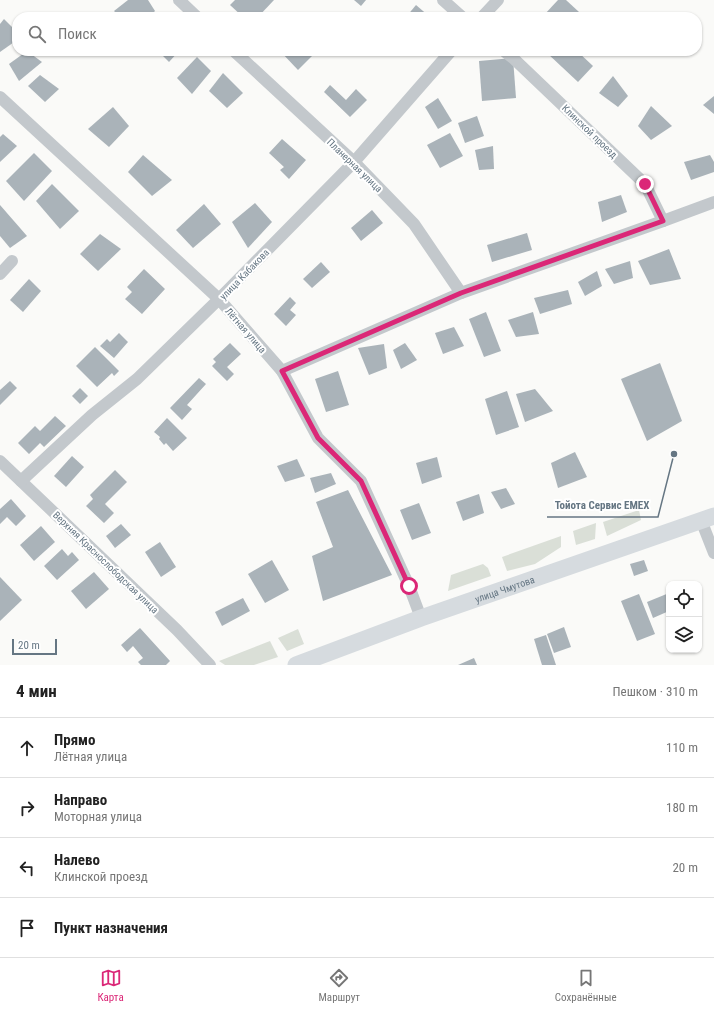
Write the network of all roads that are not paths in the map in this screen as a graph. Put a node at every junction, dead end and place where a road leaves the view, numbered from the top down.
1 (179, 0) edge
2 (443, 0) edge
3 (498, 0) edge
4 (192, 12) edge
5 (456, 12) edge
6 (487, 12) edge
7 (239, 56) edge
8 (448, 56) edge
9 (510, 56) edge
10 (0, 97) edge
11 (354, 162) junction
12 (714, 202) edge
13 (663, 221) junction
14 (12, 261) dead end
15 (0, 274) edge
16 (461, 293) junction
17 (219, 299) junction
18 (282, 371) junction
19 (0, 462) edge
20 (21, 481) junction
21 (707, 518) edge
22 (714, 553) edge
23 (421, 618) junction
24 (210, 665) edge
25 (296, 665) edge

1 - 4 street
2 - 5 street
3 - 6 street
7 - 11 street, Планерная улица
8 - 11 street, улица Кабакова
9 - 13 street, Клинской проезд
10 - 17 street, Лётная улица
11 - 16 street, Планерная улица
11 - 17 street, улица Кабакова
12 - 13 street
13 - 16 street
14 - 15 street
16 - 18 street
17 - 18 street, Лётная улица
17 - 20 street, улица Кабакова
18 - 23 street, Лётная улица
19 - 20 street, Верхняя Краснослободская улица
20 - 24 street, Верхняя Краснослободская улица
21 - 22 street
21 - 23 main road, улица Чмутова
23 - 25 main road, улица Чмутова

